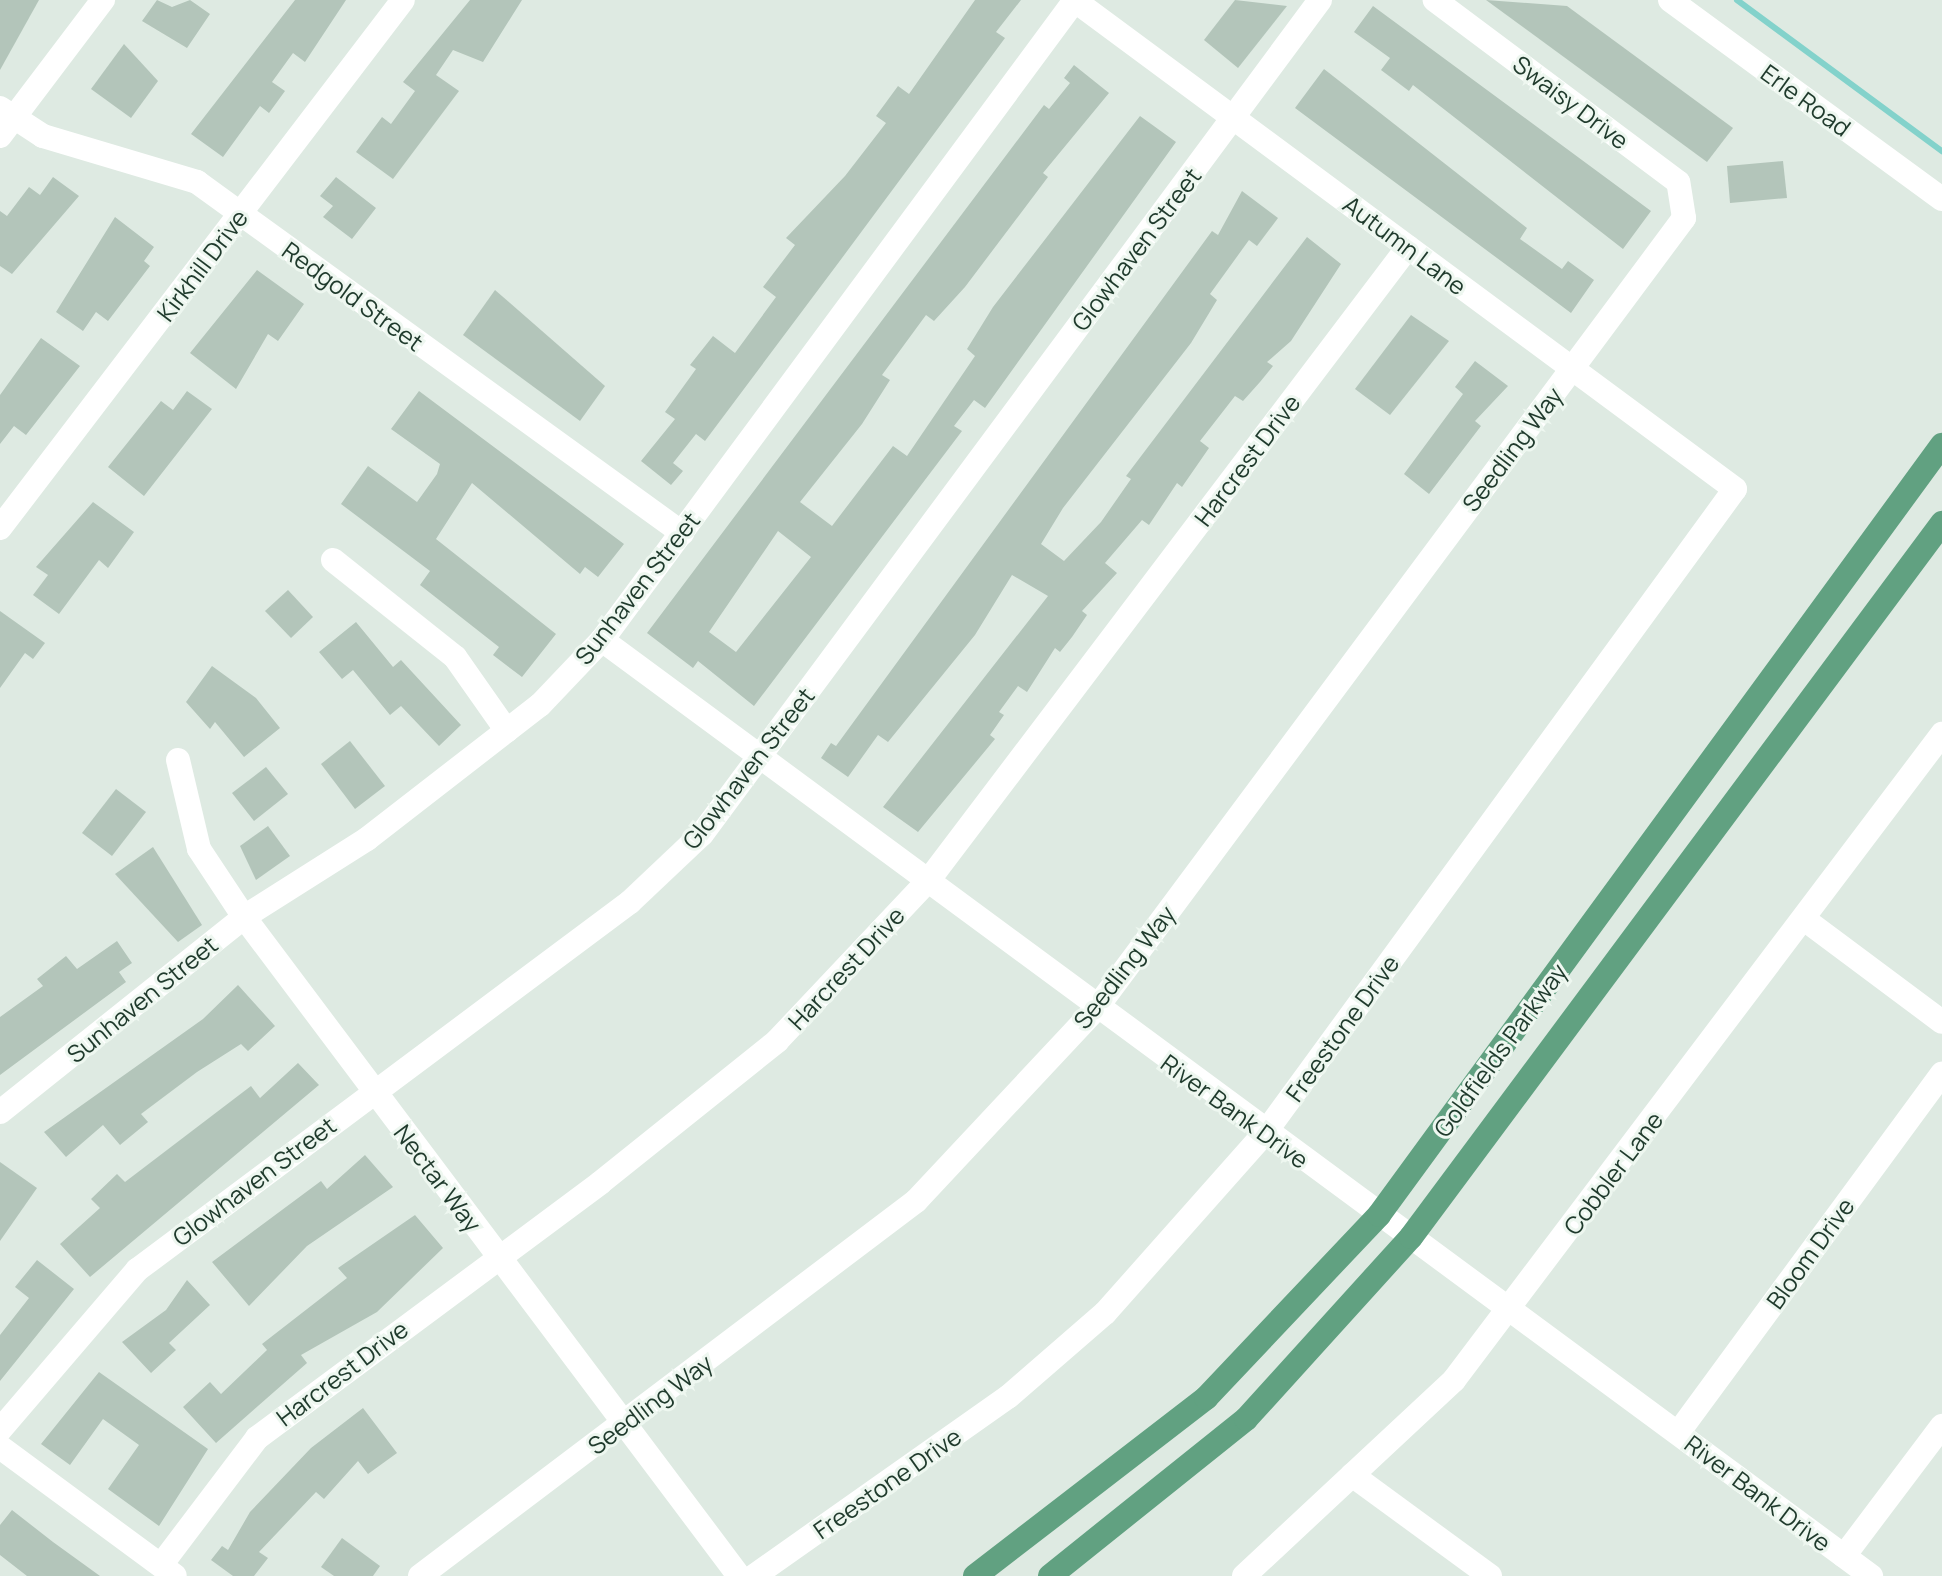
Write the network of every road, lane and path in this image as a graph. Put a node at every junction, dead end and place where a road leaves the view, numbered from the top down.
1 (103, 0) edge
2 (403, 0) edge
3 (1074, 0) edge
4 (1320, 0) edge
5 (1435, 0) edge
6 (1670, 0) edge
7 (1233, 118) junction
8 (5, 121) edge
9 (1942, 199) edge
10 (242, 213) junction
11 (1684, 218) joint
12 (1408, 247) junction
13 (1572, 369) junction
14 (1942, 445) edge
15 (1735, 489) joint
16 (1942, 523) edge
17 (0, 528) edge
18 (682, 533) junction
19 (333, 560) dead end
20 (602, 640) junction
21 (507, 731) junction
22 (1942, 734) edge
23 (761, 755) junction
24 (178, 760) dead end
25 (928, 881) junction
26 (244, 917) junction
27 (1804, 919) junction
28 (1095, 1010) junction
29 (1942, 1022) edge
30 (1942, 1073) edge
31 (373, 1090) junction
32 (0, 1112) edge
33 (1265, 1133) junction
34 (1379, 1215) junction
35 (1411, 1237) junction
36 (497, 1257) junction
37 (1511, 1310) junction
38 (626, 1423) junction
39 (1942, 1426) edge
40 (0, 1430) edge
41 (1678, 1433) junction
42 (0, 1447) edge
43 (1352, 1475) junction
44 (1844, 1556) junction
45 (168, 1570) edge
46 (1477, 1572) edge
47 (420, 1576) edge
48 (739, 1576) edge
49 (754, 1576) edge
50 (975, 1576) edge
51 (1050, 1576) edge
52 (1244, 1576) edge
53 (1871, 1576) edge

1 - 8 street
2 - 10 street, Kirkhill Drive
3 - 7 street, Autumn Lane
3 - 18 street, Sunhaven Street
4 - 7 street, Glowhaven Street
5 - 11 street, Swaisy Drive
6 - 9 street, Erle Road
7 - 12 street, Autumn Lane
7 - 23 street, Glowhaven Street
8 - 10 street, Redgold Street
10 - 17 street, Kirkhill Drive
10 - 18 street, Redgold Street
11 - 13 street, Seedling Way
12 - 13 street, Autumn Lane
12 - 25 street, Harcrest Drive
13 - 15 street, Autumn Lane
13 - 28 street, Seedling Way
14 - 34 main road, Goldfields Parkway
15 - 33 street, Freestone Drive
16 - 35 main road, Goldfields Parkway
18 - 20 street, Sunhaven Street
19 - 21 street
20 - 21 street, Sunhaven Street
20 - 23 street, River Bank Drive
21 - 26 street, Sunhaven Street
22 - 27 street, Cobbler Lane
23 - 25 street, River Bank Drive
23 - 31 street, Glowhaven Street
24 - 26 street, Nectar Way
25 - 28 street, River Bank Drive
25 - 36 street, Harcrest Drive
26 - 31 street, Nectar Way
26 - 32 street, Sunhaven Street
27 - 29 street
27 - 37 street, Cobbler Lane
28 - 33 street, River Bank Drive
28 - 38 street, Seedling Way
30 - 41 street, Bloom Drive
31 - 36 street, Nectar Way
31 - 40 street, Glowhaven Street
33 - 34 street, River Bank Drive
33 - 49 street, Freestone Drive
34 - 35 street, River Bank Drive
34 - 50 main road, Goldfields Parkway
35 - 37 street, River Bank Drive
35 - 51 main road, Goldfields Parkway
36 - 38 street, Nectar Way
36 - 45 street, Harcrest Drive
37 - 41 street, River Bank Drive
37 - 43 street, Cobbler Lane
38 - 47 street, Seedling Way
38 - 48 street, Nectar Way
39 - 44 street
41 - 44 street, River Bank Drive
42 - 45 street
43 - 46 street
43 - 52 street, Cobbler Lane
44 - 53 street, River Bank Drive

